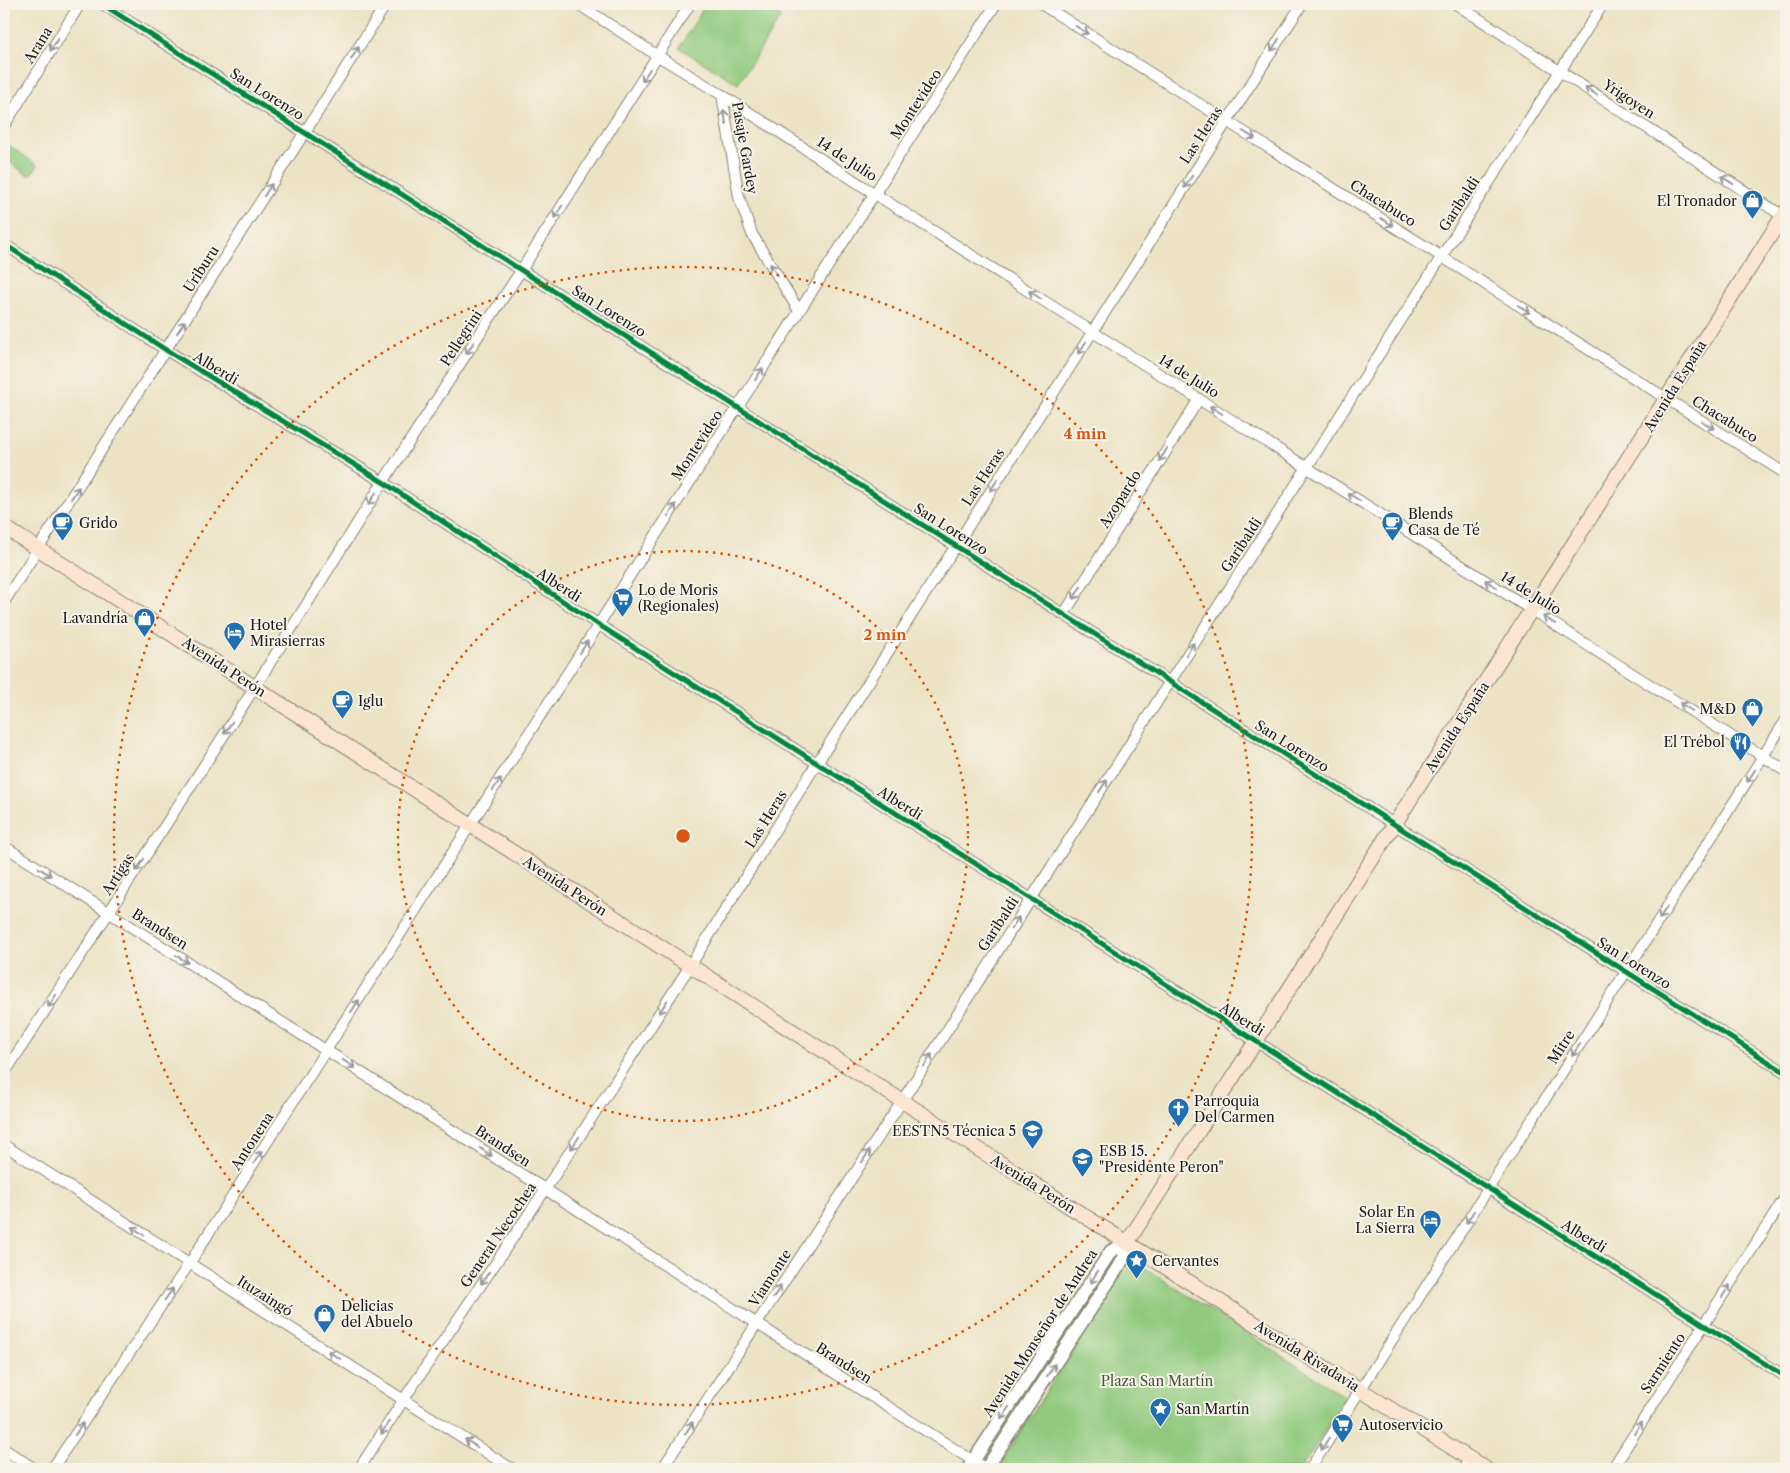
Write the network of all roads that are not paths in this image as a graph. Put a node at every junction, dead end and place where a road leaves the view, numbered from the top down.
1 (80, 4) edge
2 (102, 4) edge
3 (386, 4) edge
4 (578, 4) edge
5 (690, 4) edge
6 (996, 4) edge
7 (1041, 4) edge
8 (1302, 4) edge
9 (1456, 4) edge
10 (1603, 4) edge
11 (658, 56) junction
12 (1560, 71) junction
13 (722, 94) junction
14 (1227, 121) junction
15 (4, 126) edge
16 (306, 132) junction
17 (875, 194) junction
18 (1785, 215) edge
19 (4, 244) edge
20 (1441, 256) junction
21 (522, 269) junction
22 (799, 311) junction
23 (1092, 331) junction
24 (166, 350) junction
25 (1198, 399) junction
26 (1667, 399) junction
27 (738, 407) junction
28 (1307, 467) junction
29 (1786, 474) edge
30 (383, 482) junction
31 (4, 527) edge
32 (956, 545) junction
33 (39, 549) junction
34 (4, 602) edge
35 (1532, 610) junction
36 (1064, 614) junction
37 (599, 625) junction
38 (1170, 681) junction
39 (255, 687) junction
40 (1786, 720) edge
41 (1763, 756) junction
42 (817, 763) junction
43 (1786, 771) edge
44 (1395, 824) junction
45 (470, 825) junction
46 (4, 846) edge
47 (1031, 899) junction
48 (109, 913) junction
49 (690, 966) junction
50 (1626, 972) junction
51 (1256, 1041) junction
52 (326, 1050) junction
53 (1786, 1073) edge
54 (4, 1074) edge
55 (902, 1101) junction
56 (4, 1146) edge
57 (1488, 1188) junction
58 (545, 1190) junction
59 (1786, 1196) edge
60 (1127, 1243) junction
61 (189, 1264) junction
62 (756, 1324) junction
63 (1704, 1326) junction
64 (1786, 1377) edge
65 (1360, 1389) junction
66 (404, 1399) junction
67 (4, 1449) edge
68 (1467, 1464) edge
69 (971, 1465) edge
70 (35, 1469) edge
71 (52, 1469) edge
72 (359, 1469) edge
73 (512, 1469) edge
74 (662, 1469) edge
75 (986, 1469) edge
76 (1310, 1469) edge
77 (1486, 1469) edge
78 (1612, 1469) edge

1 -> 15 street, Arana
2 - 16 street, San Lorenzo
16 -> 3 street, Uriburu
4 - 11 street, 14 de Julio
5 - 11 street, Pellegrini
6 - 17 street, Montevideo
7 -> 14 street, Chacabuco
8 -> 14 street, Las Heras
9 - 12 street, Yrigoyen
10 - 12 street, Garibaldi
11 - 13 street, 14 de Julio
11 -> 21 street, Pellegrini
18 -> 12 street, Yrigoyen
12 - 20 street, Garibaldi
13 - 17 street, 14 de Julio
22 -> 13 street, Pasaje Gardey
14 -> 20 street, Chacabuco
14 -> 23 street, Las Heras
16 - 21 street, San Lorenzo
24 -> 16 street, Uriburu
17 - 22 street, Montevideo
23 -> 17 street, 14 de Julio
18 - 26 main road, Avenida España
19 - 24 street, Alberdi
20 -> 26 street, Chacabuco
20 - 28 street, Garibaldi
21 - 27 street, San Lorenzo
21 -> 30 street, Pellegrini
27 -> 22 street, Montevideo
23 - 25 street, 14 de Julio
23 -> 32 street, Las Heras
24 - 30 street, Alberdi
33 -> 24 street, Uriburu
28 -> 25 street, 14 de Julio
25 -> 36 street, Azopardo
26 -> 29 street, Chacabuco
26 - 35 main road, Avenida España
27 - 32 street, San Lorenzo
37 -> 27 street, Montevideo
35 -> 28 street, 14 de Julio
38 -> 28 street, Garibaldi
30 - 37 street, Alberdi
30 -> 39 street, Pellegrini
31 - 33 main road, Avenida Perón
32 - 36 street, San Lorenzo
32 - 42 street, Las Heras
33 - 34 street, Uriburu
33 - 39 main road, Avenida Perón
41 -> 35 street, 14 de Julio
35 - 44 main road, Avenida España
36 - 38 street, San Lorenzo
37 - 42 street, Alberdi
45 -> 37 street, Montevideo
38 - 44 street, San Lorenzo
47 -> 38 street, Garibaldi
39 - 45 main road, Avenida Perón
39 -> 48 street, Artigas
40 - 41 street, Mitre
41 - 43 street, 14 de Julio
41 -> 50 street, Mitre
42 - 47 street, Alberdi
42 - 49 street, Las Heras
44 - 50 street, San Lorenzo
44 - 51 main road, Avenida España
45 - 49 main road, Avenida Perón
52 -> 45 street, Antonena
46 -> 48 street, Brandsen
47 - 51 street, Alberdi
55 -> 47 street, Garibaldi
48 -> 52 street, Brandsen
48 -> 54 street, Artigas
49 - 55 main road, Avenida Perón
49 -> 58 street, General Necochea
50 - 53 street, San Lorenzo
50 -> 57 street, Mitre
51 - 57 street, Alberdi
51 - 60 main road, Avenida España
52 -> 58 street, Brandsen
61 -> 52 street, Antonena
55 - 60 main road, Avenida Perón
62 -> 55 street, Viamonte
61 -> 56 street, Ituzaingó
57 - 63 street, Alberdi
57 -> 65 street, Mitre
58 - 62 street, Brandsen
58 -> 66 street, General Necochea
63 -> 59 street, Sarmiento
60 - 65 main road, Avenida Rivadavia
60 -> 69 street, Avenida Monseñor de Andrea
75 -> 60 street, Avenida Monseñor de Andrea
66 -> 61 street, Ituzaingó
71 -> 61 street, Antonena
62 - 69 street, Brandsen
74 -> 62 street, Viamonte
63 - 64 street, Alberdi
78 -> 63 street, Sarmiento
65 - 68 main road, Avenida Rivadavia
65 -> 76 street, Mitre
66 -> 72 street, General Necochea
73 -> 66 street, Ituzaingó
67 - 70 street
68 - 77 main road, Avenida Rivadavia
69 - 75 street, Brandsen

